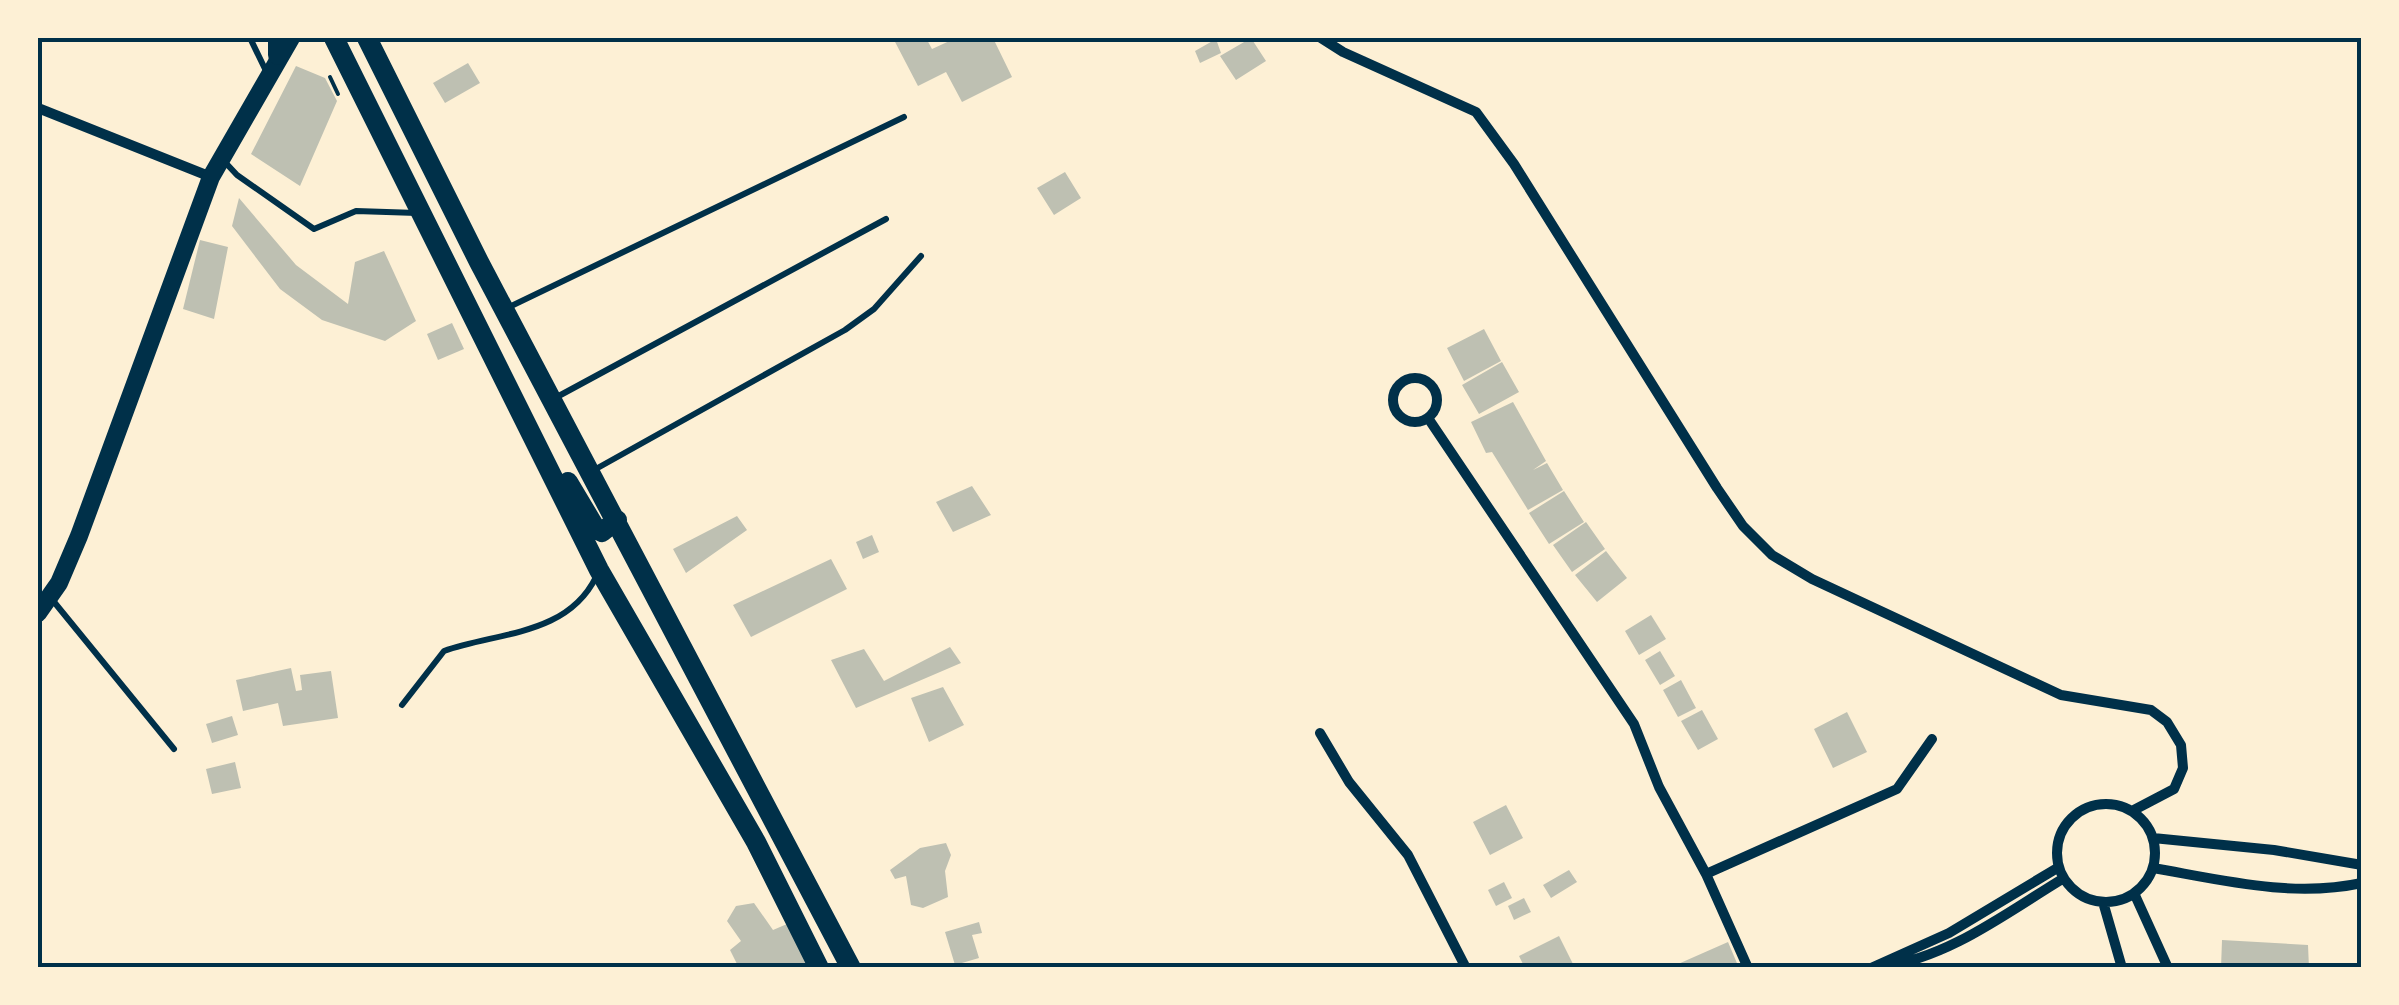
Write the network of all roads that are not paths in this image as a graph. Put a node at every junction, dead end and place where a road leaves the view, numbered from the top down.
1 (250, 38) edge
2 (334, 38) edge
3 (367, 38) edge
4 (1321, 38) edge
5 (286, 42) edge
6 (267, 74) junction
7 (38, 108) edge
8 (904, 117) dead end
9 (221, 158) junction
10 (211, 177) junction
11 (418, 214) junction
12 (886, 219) dead end
13 (921, 256) dead end
14 (504, 309) junction
15 (554, 398) junction
16 (516, 407) junction
17 (1428, 418) junction
18 (592, 471) junction
19 (618, 520) junction
20 (598, 570) junction
21 (50, 596) junction
22 (38, 612) edge
23 (402, 705) dead end
24 (1320, 734) dead end
25 (1932, 740) dead end
26 (174, 749) dead end
27 (2132, 811) junction
28 (2153, 838) junction
29 (2362, 865) edge
30 (2153, 868) junction
31 (2062, 872) junction
32 (1706, 874) junction
33 (2362, 884) edge
34 (2134, 893) junction
35 (2103, 902) junction
36 (819, 968) edge
37 (851, 968) edge
38 (1466, 968) edge
39 (1748, 968) edge
40 (1874, 968) edge
41 (2122, 968) edge
42 (2168, 968) edge

1 - 6 lane
2 - 11 highway
3 - 14 highway
4 - 27 street
5 - 6 main road
6 - 9 main road
7 - 10 street
8 - 14 lane
9 - 10 main road
9 - 11 lane
10 - 21 main road
11 - 16 highway
12 - 15 lane
13 - 18 lane
14 - 15 highway
15 - 18 highway
16 - 19 highway
16 - 20 highway
17 - 17 street
17 - 32 street
18 - 19 highway
19 - 37 highway
20 - 23 lane
20 - 36 highway
21 - 22 main road
21 - 26 lane
24 - 38 street
25 - 32 street
27 - 28 street
27 - 31 street
28 - 29 street
28 - 30 street
30 - 33 street
30 - 34 street
31 - 35 street
31 - 40 street
32 - 39 street
34 - 35 street
34 - 42 street
35 - 41 street

